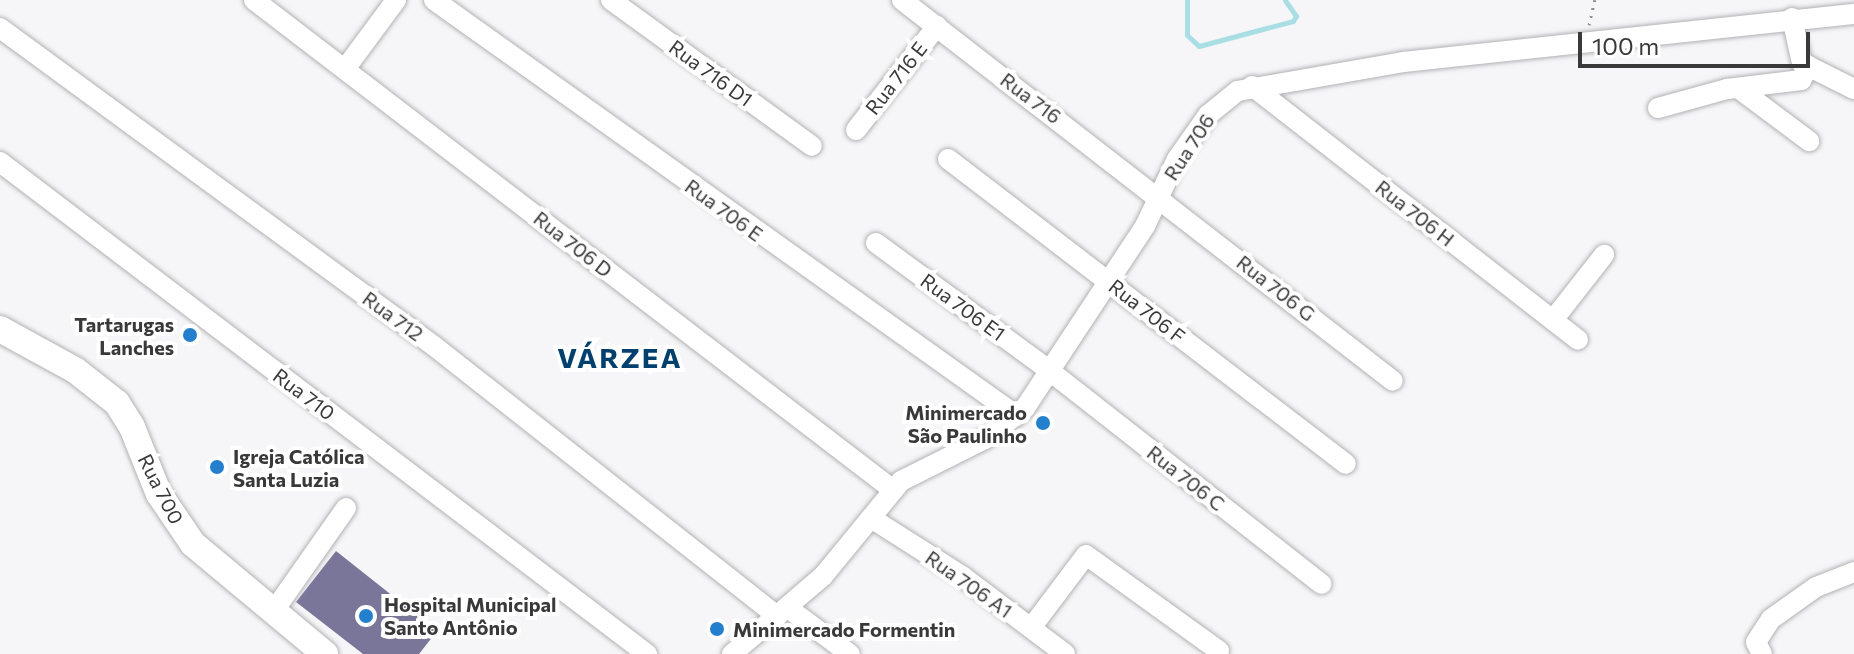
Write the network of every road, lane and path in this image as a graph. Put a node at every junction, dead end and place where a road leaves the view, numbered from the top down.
1 (254, 0) edge
2 (396, 0) edge
3 (434, 0) edge
4 (611, 0) edge
5 (902, 0) edge
6 (1595, 0) edge
7 (1819, 7) edge
8 (1854, 14) edge
9 (1792, 18) junction
10 (937, 26) junction
11 (0, 28) edge
12 (1585, 41) junction
13 (1809, 66) junction
14 (345, 69) junction
15 (1252, 86) junction
16 (1738, 88) junction
17 (1854, 89) edge
18 (1658, 108) dead end
19 (856, 130) dead end
20 (1809, 141) dead end
21 (812, 146) dead end
22 (948, 159) dead end
23 (0, 162) edge
24 (1160, 195) junction
25 (876, 243) dead end
26 (1604, 255) dead end
27 (1109, 281) junction
28 (1553, 320) junction
29 (0, 329) edge
30 (1578, 340) dead end
31 (1050, 371) junction
32 (1393, 381) dead end
33 (1017, 416) junction
34 (1346, 464) dead end
35 (892, 489) junction
36 (346, 508) dead end
37 (871, 518) junction
38 (1854, 572) edge
39 (1322, 584) dead end
40 (273, 612) junction
41 (782, 612) junction
42 (1031, 628) junction
43 (1219, 651) dead end
44 (325, 654) edge
45 (647, 654) edge
46 (732, 654) edge
47 (850, 654) edge
48 (1065, 654) edge
49 (1762, 654) edge

1 - 14 street, Rua 706 D
2 - 14 street
3 - 33 street, Rua 706 E
4 - 21 street, Rua 716 D1
5 - 10 street, Rua 716
6 - 12 path
7 - 8 street, Rua 706
7 - 9 street, Rua 706
9 - 12 street, Rua 706
9 - 13 street
10 - 19 street, Rua 716 E
10 - 24 street, Rua 716
11 - 41 street, Rua 712
12 - 15 street, Rua 706
13 - 16 street
13 - 17 street
14 - 35 street, Rua 706 D
15 - 24 street, Rua 706
15 - 28 street, Rua 706 H
16 - 18 street
16 - 20 street
22 - 27 street, Rua 706 F
23 - 45 street, Rua 710
24 - 27 street, Rua 706
24 - 32 street, Rua 706 G
25 - 31 street, Rua 706 E1
26 - 28 street
27 - 31 street, Rua 706
27 - 34 street, Rua 706 F
28 - 30 street, Rua 706 H
29 - 40 main road, Rua 700
31 - 33 street, Rua 706
31 - 39 street, Rua 706 C
33 - 35 street, Rua 706
35 - 37 street, Rua 706
36 - 40 street
37 - 41 street, Rua 706
37 - 42 street, Rua 706 A1
38 - 49 street
40 - 44 main road, Rua 700
41 - 46 street, Rua 706
41 - 47 street, Rua 712
42 - 43 street
42 - 48 street, Rua 706 A1

